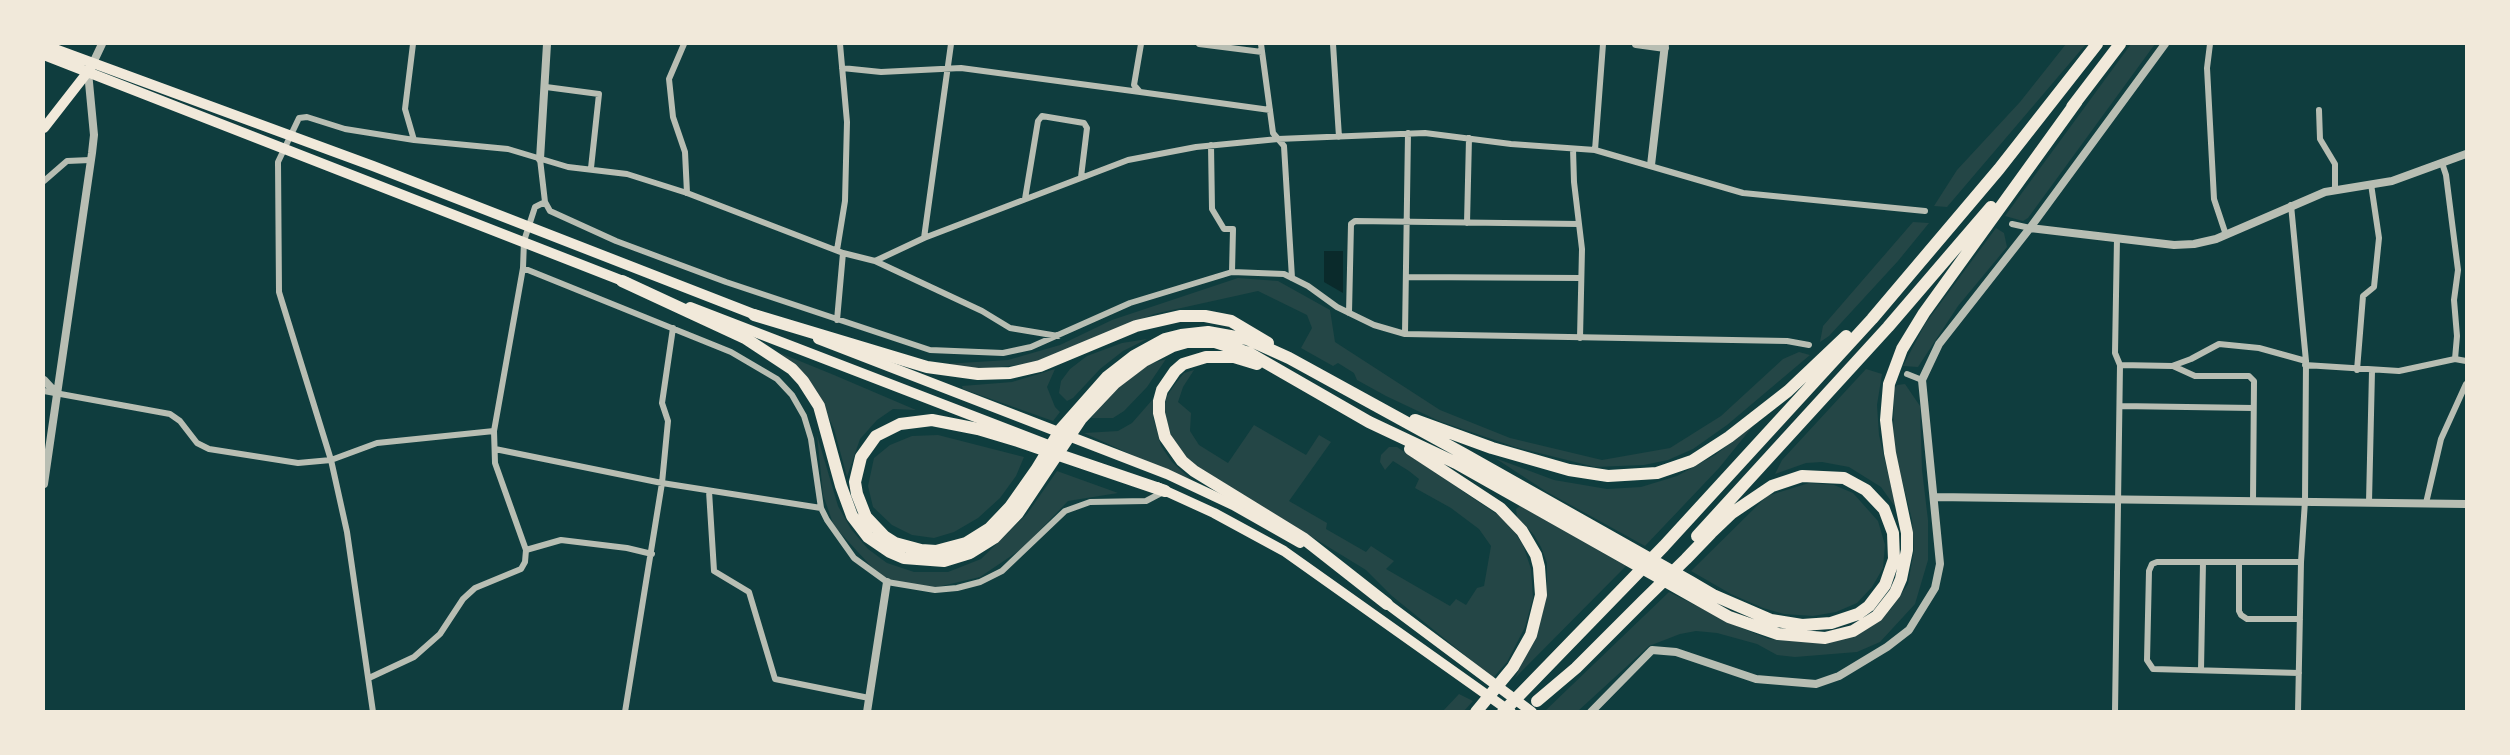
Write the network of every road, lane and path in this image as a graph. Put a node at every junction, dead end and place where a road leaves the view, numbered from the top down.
1 (102, 44) edge
2 (413, 44) edge
3 (547, 44) edge
4 (684, 44) edge
5 (840, 44) edge
6 (951, 44) edge
7 (1141, 44) edge
8 (1199, 44) edge
9 (1261, 44) edge
10 (1333, 44) edge
11 (1603, 44) edge
12 (1636, 44) edge
13 (2097, 44) edge
14 (2120, 44) edge
15 (2165, 44) edge
16 (2210, 44) edge
17 (44, 45) edge
18 (1665, 46) edge
19 (1262, 52) junction
20 (44, 55) edge
21 (90, 68) junction
22 (842, 68) junction
23 (948, 68) junction
24 (546, 87) junction
25 (1140, 92) junction
26 (2077, 101) junction
27 (1270, 110) junction
28 (2319, 110) dead end
29 (44, 127) edge
30 (1408, 133) junction
31 (290, 136) junction
32 (1339, 136) junction
33 (1469, 138) junction
34 (1278, 139) junction
35 (414, 140) junction
36 (1211, 145) junction
37 (283, 148) junction
38 (1573, 149) junction
39 (1595, 150) junction
40 (2466, 154) edge
41 (540, 159) junction
42 (90, 160) junction
43 (2442, 163) junction
44 (1651, 165) junction
45 (591, 168) junction
46 (1999, 169) junction
47 (1081, 177) junction
48 (44, 182) edge
49 (2371, 184) junction
50 (2335, 190) junction
51 (687, 193) junction
52 (1026, 199) junction
53 (545, 202) junction
54 (2291, 205) junction
55 (1925, 211) dead end
56 (1407, 222) junction
57 (1467, 223) junction
58 (1579, 224) junction
59 (2012, 224) dead end
60 (529, 227) junction
61 (2030, 228) junction
62 (2226, 235) junction
63 (924, 238) junction
64 (2117, 238) junction
65 (524, 241) junction
66 (840, 251) junction
67 (875, 261) junction
68 (523, 268) junction
69 (2458, 270) junction
70 (2466, 271) edge
71 (1232, 272) junction
72 (1407, 277) junction
73 (1292, 278) junction
74 (1581, 279) junction
75 (622, 281) junction
76 (1349, 313) junction
77 (754, 315) junction
78 (837, 320) junction
79 (673, 328) junction
80 (1405, 334) junction
81 (1058, 337) junction
82 (1580, 338) junction
83 (1809, 345) dead end
84 (1289, 358) junction
85 (2455, 359) junction
86 (2466, 361) edge
87 (2305, 363) junction
88 (2120, 365) junction
89 (2172, 366) junction
90 (2357, 370) junction
91 (2372, 371) junction
92 (1280, 373) junction
93 (1907, 374) dead end
94 (44, 380) edge
95 (1922, 380) junction
96 (2466, 384) edge
97 (44, 391) edge
98 (56, 393) junction
99 (1087, 403) junction
100 (1377, 406) junction
101 (2120, 406) junction
102 (2253, 408) junction
103 (1369, 422) junction
104 (494, 431) junction
105 (495, 448) junction
106 (331, 460) junction
107 (1040, 472) junction
108 (662, 483) junction
109 (44, 484) edge
110 (709, 491) junction
111 (1166, 491) junction
112 (1934, 497) junction
113 (2120, 500) junction
114 (2253, 501) junction
115 (2305, 501) junction
116 (2369, 502) junction
117 (2426, 503) junction
118 (2466, 503) edge
119 (821, 508) junction
120 (526, 550) junction
121 (652, 554) junction
122 (1683, 557) junction
123 (2203, 562) junction
124 (2239, 562) junction
125 (2301, 562) junction
126 (887, 582) junction
127 (1388, 604) junction
128 (2300, 619) junction
129 (2201, 670) junction
130 (2299, 674) junction
131 (369, 678) junction
132 (869, 698) junction
133 (1535, 706) edge
134 (373, 711) edge
135 (625, 711) edge
136 (867, 711) edge
137 (1476, 711) edge
138 (1503, 711) edge
139 (1511, 711) edge
140 (1527, 711) edge
141 (1591, 711) edge
142 (2115, 711) edge
143 (2298, 711) edge

1 - 21 street
2 - 35 street
3 - 24 street
4 - 51 street
5 - 22 street
6 - 23 street
7 - 25 street
8 - 19 street
9 - 19 street
10 - 32 street
11 - 39 street
12 - 18 street
13 - 46 highway
14 - 26 highway
15 - 61 street
16 - 62 street
17 - 21 highway
18 - 44 street
19 - 27 street
20 - 21 highway
21 - 29 highway
21 - 31 highway
21 - 37 highway
21 - 42 street
22 - 23 street
22 - 66 street
23 - 25 street
23 - 63 street
24 - 41 street
24 - 45 street
25 - 27 street
26 - 103 highway
26 - 122 highway
27 - 34 street
28 - 50 street
30 - 32 street
30 - 33 street
30 - 56 street
31 - 35 street
31 - 37 street
31 - 60 highway
32 - 34 street
33 - 38 street
33 - 57 street
34 - 36 street
34 - 73 street
35 - 41 street
36 - 47 street
36 - 71 street
37 - 65 highway
37 - 106 street
38 - 39 street
38 - 58 street
39 - 44 street
40 - 43 street
41 - 45 street
41 - 53 street
42 - 48 street
42 - 98 street
43 - 49 street
43 - 69 street
44 - 55 street
45 - 51 street
46 - 100 highway
46 - 138 highway
47 - 52 street
47 - 52 street
49 - 50 street
49 - 90 street
50 - 54 street
51 - 66 street
52 - 63 street
53 - 60 street
53 - 78 street
54 - 62 street
54 - 87 street
56 - 57 street
56 - 72 street
56 - 76 street
57 - 58 street
58 - 74 street
59 - 61 street
60 - 65 street
60 - 77 highway
61 - 64 street
61 - 95 street
62 - 64 street
63 - 67 street
64 - 88 street
65 - 68 street
65 - 75 highway
66 - 67 street
66 - 78 street
67 - 81 street
68 - 79 street
68 - 104 street
69 - 70 street
69 - 85 street
71 - 73 street
71 - 81 street
72 - 74 street
72 - 80 street
73 - 76 street
74 - 82 street
75 - 107 highway
75 - 111 highway
76 - 80 street
77 - 84 highway
77 - 127 highway
78 - 81 street
79 - 108 street
79 - 119 street
80 - 82 street
82 - 83 street
84 - 99 highway
84 - 100 highway
85 - 86 street
85 - 91 street
87 - 89 street
87 - 90 street
87 - 115 street
88 - 89 street
88 - 101 street
89 - 102 street
90 - 91 street
91 - 116 street
92 - 99 highway
92 - 103 highway
92 - 127 highway
93 - 95 street
94 - 98 street
95 - 112 street
96 - 117 street
97 - 98 street
98 - 106 street
98 - 109 street
99 - 107 highway
100 - 122 highway
101 - 102 street
101 - 113 street
102 - 114 street
103 - 137 highway
104 - 105 street
104 - 106 street
105 - 108 street
105 - 120 street
106 - 131 street
107 - 111 highway
108 - 110 street
108 - 121 street
110 - 119 street
110 - 132 street
111 - 126 street
111 - 139 highway
112 - 113 street
112 - 141 street
113 - 114 street
113 - 142 street
114 - 115 street
115 - 116 street
115 - 125 street
116 - 117 street
117 - 118 street
119 - 126 street
120 - 121 street
120 - 131 street
121 - 135 street
122 - 133 highway
123 - 124 street
123 - 129 street
123 - 129 street
124 - 125 street
124 - 128 street
125 - 128 street
126 - 132 street
127 - 133 highway
128 - 130 street
129 - 130 street
130 - 143 street
131 - 134 street
132 - 136 street
133 - 140 highway

